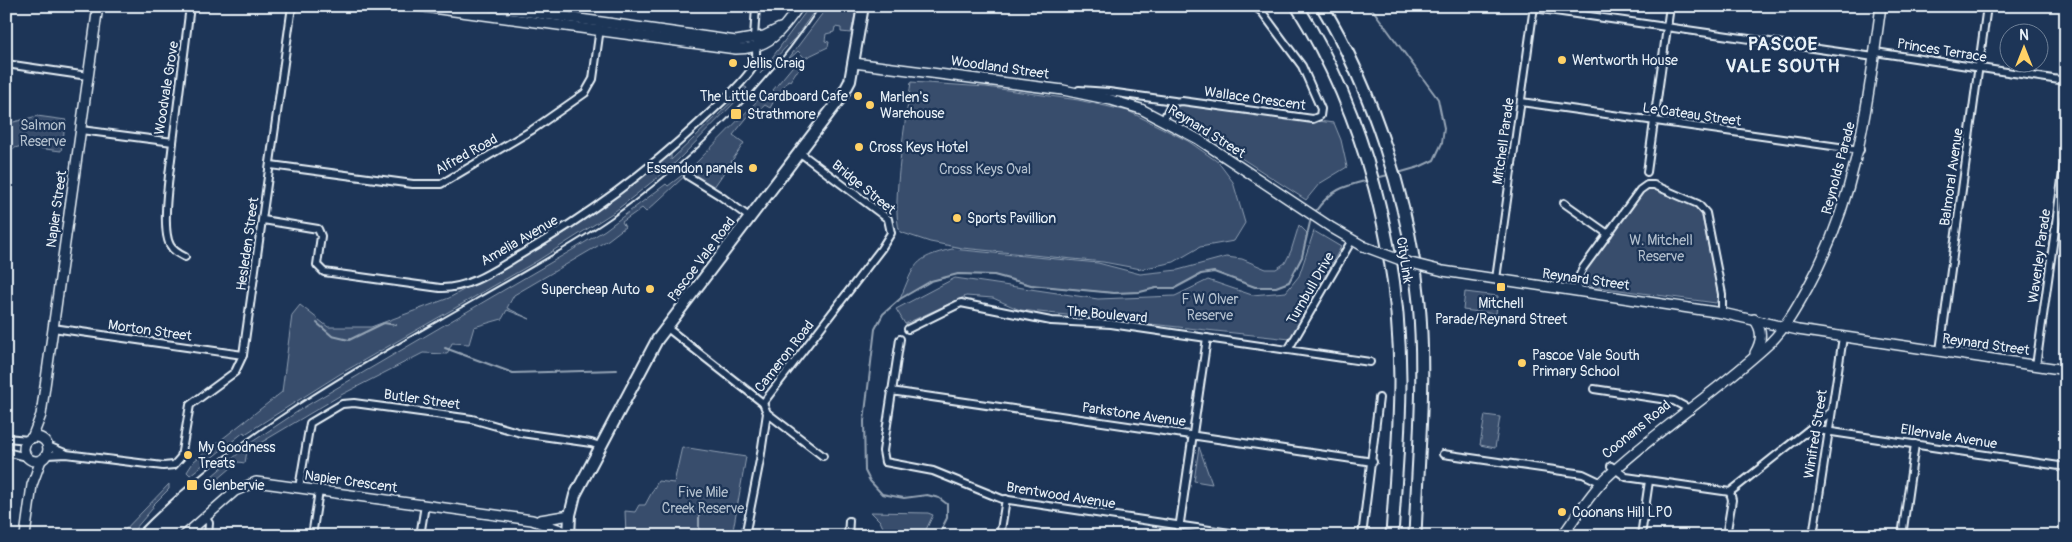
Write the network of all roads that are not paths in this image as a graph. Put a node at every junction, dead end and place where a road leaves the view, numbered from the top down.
1 (98, 6) edge
2 (190, 6) edge
3 (292, 6) edge
4 (417, 6) edge
5 (487, 6) edge
6 (756, 6) edge
7 (764, 6) edge
8 (864, 6) edge
9 (1254, 6) edge
10 (1297, 6) edge
11 (1322, 6) edge
12 (1670, 6) edge
13 (1881, 6) edge
14 (1987, 6) edge
15 (1534, 7) edge
16 (795, 11) edge
17 (600, 26) junction
18 (1667, 28) junction
19 (755, 43) junction
20 (1874, 54) junction
21 (854, 63) junction
22 (6, 64) edge
23 (1979, 68) junction
24 (88, 76) junction
25 (2066, 81) edge
26 (1063, 90) junction
27 (1174, 101) junction
28 (1521, 102) junction
29 (1141, 109) joint
30 (1164, 119) junction
31 (1654, 121) junction
32 (81, 130) junction
33 (173, 142) junction
34 (1860, 150) junction
35 (2066, 151) edge
36 (799, 152) junction
37 (271, 165) junction
38 (1647, 172) dead end
39 (688, 176) dead end
40 (1564, 203) dead end
41 (749, 218) junction
42 (263, 220) junction
43 (1608, 234) junction
44 (1352, 240) junction
45 (881, 250) joint
46 (185, 257) dead end
47 (1496, 280) junction
48 (1577, 292) junction
49 (1722, 313) junction
50 (1754, 319) junction
51 (1784, 326) junction
52 (666, 327) junction
53 (53, 328) junction
54 (908, 329) dead end
55 (1843, 337) junction
56 (1207, 338) junction
57 (900, 339) dead end
58 (1288, 350) junction
59 (1940, 351) junction
60 (243, 355) junction
61 (1751, 359) junction
62 (1370, 362) dead end
63 (2036, 366) junction
64 (2066, 370) edge
65 (1594, 388) dead end
66 (891, 391) junction
67 (1380, 398) dead end
68 (763, 403) junction
69 (1689, 408) junction
70 (1831, 412) junction
71 (767, 413) junction
72 (41, 415) junction
73 (1828, 431) junction
74 (1805, 434) junction
75 (1192, 436) junction
76 (6, 438) edge
77 (30, 439) junction
78 (1916, 444) junction
79 (600, 446) junction
80 (45, 450) junction
81 (6, 452) edge
82 (1443, 454) dead end
83 (823, 456) dead end
84 (28, 458) junction
85 (1373, 462) junction
86 (2066, 467) edge
87 (1613, 468) junction
88 (1599, 481) junction
89 (1649, 481) junction
90 (32, 484) junction
91 (299, 488) junction
92 (319, 491) junction
93 (1730, 492) junction
94 (1006, 499) junction
95 (425, 505) junction
96 (570, 515) junction
97 (205, 517) junction
98 (532, 520) junction
99 (849, 521) dead end
100 (1179, 525) junction
101 (569, 535) edge
102 (745, 535) edge
103 (24, 536) edge
104 (184, 536) edge
105 (208, 536) edge
106 (312, 536) edge
107 (420, 536) edge
108 (762, 536) edge
109 (848, 536) edge
110 (1000, 536) edge
111 (1178, 536) edge
112 (1250, 536) edge
113 (1362, 536) edge
114 (1392, 536) edge
115 (1415, 536) edge
116 (1555, 536) edge
117 (1562, 536) edge
118 (1641, 536) edge
119 (1726, 536) edge
120 (1813, 536) edge
121 (1902, 536) edge

1 - 24 street, Napier Street
2 - 33 street, Woodvale Grove
3 - 37 street, Hesleden Street
4 - 17 street
5 - 17 street
6 - 19 street
7 - 16 street
8 - 21 main road, Pascoe Vale Road
9 - 27 street, Wallace Crescent
10 - 114 highway, CityLink
11 - 115 highway, CityLink
12 - 18 street
13 - 20 street, Reynolds Parade
14 - 23 street, Balmoral Avenue
15 - 18 street, Princes Terrace
15 - 28 street, Mitchell Parade
16 - 19 street
17 - 19 street
17 - 37 street, Alfred Road
18 - 20 street, Princes Terrace
18 - 31 street
19 - 42 street, Amelia Avenue
20 - 23 street, Princes Terrace
20 - 34 street, Reynolds Parade
21 - 26 street, Woodland Street
21 - 36 main road, Pascoe Vale Road
22 - 24 street
23 - 25 street, Princes Terrace
23 - 59 street, Balmoral Avenue
24 - 32 street, Napier Street
26 - 27 street, Wallace Crescent
26 - 29 street, Woodland Street
27 - 30 street
28 - 31 street, Le Cateau Street
28 - 47 street, Mitchell Parade
29 - 30 street, Reynard Street
30 - 44 street, Reynard Street
31 - 34 street, Le Cateau Street
31 - 38 street
32 - 33 street, Woodvale Grove
32 - 53 street, Napier Street
33 - 46 street
34 - 51 street, Reynolds Parade
35 - 63 street, Waverley Parade
36 - 41 main road, Pascoe Vale Road
36 - 45 street, Bridge Street
37 - 42 street, Hesleden Street
39 - 41 street
40 - 43 street
41 - 52 main road, Pascoe Vale Road
42 - 60 street, Hesleden Street
43 - 48 street
43 - 49 street
44 - 47 street, Reynard Street, bridge
44 - 58 street, Turnbull Drive
45 - 68 street, Cameron Road
47 - 48 street, Reynard Street
48 - 49 street, Reynard Street
49 - 50 street, Reynard Street
50 - 51 street, Reynard Street
50 - 61 street
51 - 55 street, Reynard Street
51 - 61 street, Coonans Road
52 - 68 street, Cameron Road
52 - 79 main road, Pascoe Vale Road
53 - 60 street, Morton Street
53 - 72 street, Napier Street
54 - 56 street, The Boulevard
55 - 59 street, Reynard Street
55 - 70 street, Winifred Street
56 - 58 street, The Boulevard
56 - 75 street
57 - 66 street
58 - 62 street, The Boulevard
59 - 63 street, Reynard Street
60 - 80 street, Hesleden Street
61 - 69 street, Coonans Road
63 - 64 street, Reynard Street
65 - 69 street
66 - 75 street, Parkstone Avenue
66 - 94 street, Brentwood Avenue
67 - 85 street
68 - 71 street
69 - 87 street, Coonans Road
70 - 73 street, Winifred Street
70 - 74 street
71 - 83 street
71 - 102 street
72 - 77 street, Napier Street
72 - 80 street, Napier Street
73 - 74 street
73 - 78 street, Ellenvale Avenue
73 - 120 street, Winifred Street
74 - 93 street
75 - 85 street, Parkstone Avenue
75 - 100 street
76 - 77 street
77 - 80 street
77 - 84 street, Napier Street
78 - 86 street, Ellenvale Avenue
78 - 121 street
79 - 91 street, Butler Street
79 - 96 main road, Pascoe Vale Road
80 - 84 street
80 - 90 street, Napier Street
81 - 84 street
82 - 88 street
84 - 90 street, Napier Street
85 - 113 street
87 - 88 street, Coonans Road
87 - 89 street
88 - 116 street, Coonans Road
88 - 117 street, Coonans Road
89 - 93 street
89 - 118 street
90 - 103 street, Napier Street
91 - 92 street, Napier Crescent
91 - 97 street, Napier Crescent
92 - 95 street, Napier Crescent
92 - 106 street
93 - 119 street
94 - 100 street, Brentwood Avenue
94 - 110 street
95 - 98 street, Napier Crescent
95 - 107 street
96 - 98 street, Napier Crescent
96 - 101 main road, Pascoe Vale Road
97 - 104 street, Napier Crescent
97 - 105 street
98 - 101 street, Napier Crescent
99 - 109 street
100 - 111 street
100 - 112 street, Brentwood Avenue
102 - 108 street

